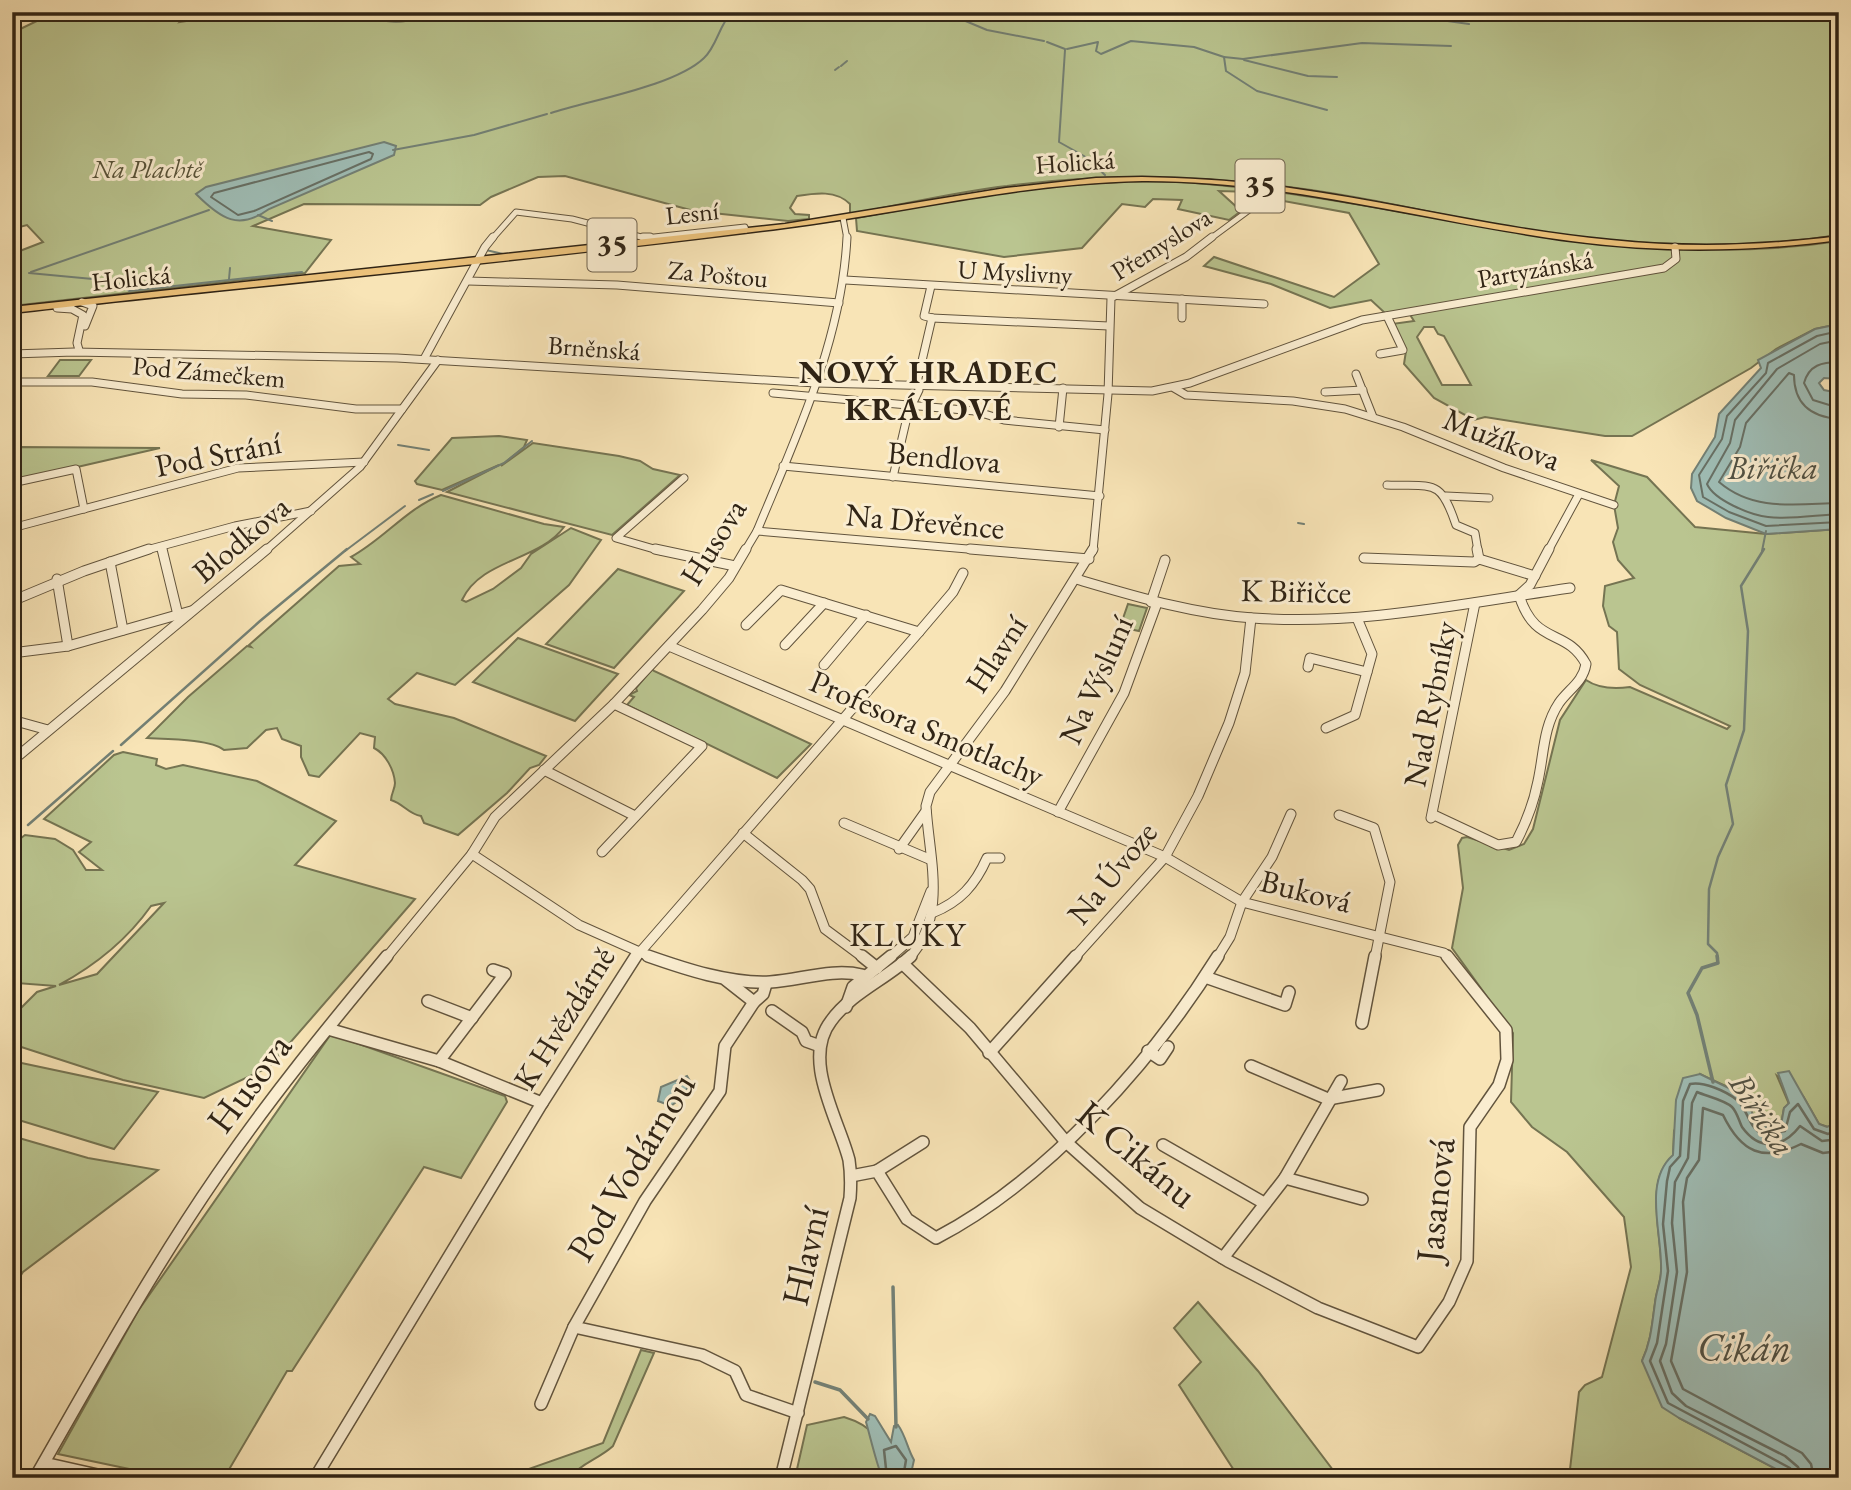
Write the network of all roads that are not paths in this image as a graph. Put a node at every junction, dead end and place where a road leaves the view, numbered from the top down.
1 (1271, 194) dead end
2 (844, 218) junction
3 (746, 230) junction
4 (1839, 238) edge
5 (1675, 247) junction
6 (477, 260) junction
7 (845, 280) junction
8 (468, 281) junction
9 (255, 284) junction
10 (931, 286) junction
11 (1116, 296) junction
12 (1182, 299) junction
13 (81, 302) junction
14 (839, 303) junction
15 (1264, 304) dead end
16 (92, 306) junction
17 (57, 308) junction
18 (12, 311) edge
19 (1387, 316) junction
20 (932, 318) junction
21 (1182, 318) dead end
22 (1109, 326) junction
23 (81, 334) junction
24 (79, 350) junction
25 (12, 354) edge
26 (1380, 354) dead end
27 (424, 359) junction
28 (438, 360) junction
29 (1356, 374) dead end
30 (12, 382) edge
31 (816, 383) junction
32 (917, 383) junction
33 (1062, 388) junction
34 (1174, 388) junction
35 (1107, 389) junction
36 (1363, 390) junction
37 (1325, 392) dead end
38 (773, 393) dead end
39 (812, 397) junction
40 (914, 406) junction
41 (402, 409) junction
42 (1373, 417) junction
43 (1059, 427) junction
44 (1105, 430) junction
45 (364, 462) junction
46 (783, 466) junction
47 (893, 477) junction
48 (684, 478) dead end
49 (12, 483) edge
50 (1387, 485) dead end
51 (1579, 494) junction
52 (1100, 496) junction
53 (1446, 496) junction
54 (1489, 498) dead end
55 (1614, 505) dead end
56 (84, 509) junction
57 (313, 510) junction
58 (12, 527) edge
59 (757, 531) junction
60 (161, 547) junction
61 (1364, 558) dead end
62 (1089, 559) junction
63 (1479, 559) junction
64 (1165, 560) dead end
65 (110, 562) junction
66 (735, 566) junction
67 (962, 573) dead end
68 (1535, 576) junction
69 (57, 579) junction
70 (1076, 579) junction
71 (1570, 588) dead end
72 (1519, 595) junction
73 (12, 601) edge
74 (1154, 602) junction
75 (824, 603) junction
76 (1475, 603) junction
77 (195, 610) junction
78 (177, 615) junction
79 (866, 615) junction
80 (1251, 618) junction
81 (1357, 618) junction
82 (746, 625) dead end
83 (123, 630) junction
84 (919, 632) junction
85 (785, 645) dead end
86 (68, 646) junction
87 (669, 646) junction
88 (12, 653) edge
89 (824, 665) dead end
90 (1308, 667) dead end
91 (1367, 672) junction
92 (614, 704) junction
93 (12, 720) edge
94 (841, 720) junction
95 (1326, 728) dead end
96 (48, 730) junction
97 (12, 761) edge
98 (949, 766) junction
99 (544, 770) junction
100 (926, 811) junction
101 (1058, 812) junction
102 (1290, 814) dead end
103 (1339, 815) dead end
104 (635, 816) junction
105 (844, 823) dead end
106 (743, 832) junction
107 (899, 849) junction
108 (602, 852) dead end
109 (472, 855) junction
110 (1165, 857) junction
111 (1000, 858) dead end
112 (929, 859) junction
113 (931, 891) junction
114 (1242, 902) junction
115 (932, 913) junction
116 (1378, 936) junction
117 (639, 952) junction
118 (1444, 954) joint
119 (902, 963) junction
120 (877, 968) junction
121 (493, 970) dead end
122 (862, 975) junction
123 (1205, 977) junction
124 (725, 978) junction
125 (766, 984) junction
126 (1289, 992) dead end
127 (428, 1001) dead end
128 (754, 1002) junction
129 (846, 1007) junction
130 (772, 1011) dead end
131 (472, 1018) junction
132 (1362, 1023) dead end
133 (328, 1029) junction
134 (820, 1046) junction
135 (1168, 1047) dead end
136 (1148, 1052) junction
137 (989, 1053) junction
138 (439, 1061) junction
139 (1251, 1066) dead end
140 (1341, 1081) dead end
141 (1378, 1090) dead end
142 (1328, 1099) junction
143 (542, 1104) junction
144 (923, 1142) dead end
145 (1066, 1142) junction
146 (1163, 1145) dead end
147 (877, 1171) junction
148 (851, 1176) junction
149 (1284, 1178) junction
150 (1362, 1199) dead end
151 (1264, 1203) junction
152 (1223, 1258) junction
153 (574, 1327) junction
154 (1418, 1347) joint
155 (541, 1404) dead end
156 (799, 1413) junction
157 (44, 1463) junction
158 (35, 1478) edge
159 (111, 1478) edge
160 (315, 1478) edge
161 (781, 1478) edge

1 - 11 street, Přemyslova
2 - 3 main road, Holická / 35
2 - 5 main road, Holická / 35
2 - 7 street
3 - 6 main road, Holická / 35
3 - 6 street, Lesní
4 - 5 main road, 35
5 - 19 street, Partyzánská
6 - 8 street
6 - 9 main road, Holická / 35
7 - 10 street, U Myslivny
7 - 14 street
8 - 14 street, Za Poštou
8 - 27 street
9 - 13 main road, Holická / 35
9 - 16 main road, Holická / 35
10 - 11 street, U Myslivny
10 - 20 street
11 - 12 street, U Myslivny
11 - 22 street, Přemyslova
12 - 15 street, U Myslivny
12 - 21 street
13 - 16 street
13 - 18 main road, Holická / 35
14 - 31 street
16 - 17 main road, Holická / 35
16 - 23 street
17 - 18 main road, Holická / 35
17 - 23 street
19 - 26 street
19 - 34 street, Partyzánská
20 - 22 street
20 - 32 street
22 - 35 street, Přemyslova
23 - 24 street
24 - 25 street, Brněnská
24 - 27 street, Brněnská
27 - 28 street, Brněnská
28 - 31 street, Brněnská
28 - 41 street, Blodkova
29 - 36 street
30 - 41 street, Pod Zámečkem
31 - 32 street, Brněnská
31 - 39 street, Husova
32 - 33 street, Brněnská
32 - 40 street
33 - 35 street, Brněnská
33 - 43 street
34 - 35 street, Partyzánská
34 - 42 street, Mužíkova
35 - 44 street, Přemyslova
36 - 37 street
36 - 42 street
38 - 39 street
39 - 40 street
39 - 46 street, Husova
40 - 43 street
40 - 47 street
41 - 45 street, Blodkova
42 - 51 street, Mužíkova
43 - 44 street
44 - 52 street, Přemyslova
45 - 56 street, Pod Strání
45 - 57 street, Blodkova
46 - 47 street, Bendlova
46 - 59 street, Husova
47 - 52 street, Bendlova
48 - 66 street
49 - 56 street
50 - 53 street
51 - 55 street, Mužíkova
51 - 68 street
52 - 62 street
53 - 54 street
53 - 63 street
56 - 58 street, Pod Strání
57 - 60 street
57 - 77 street, Blodkova
59 - 62 street, Na Dřevěnce
59 - 66 street, Husova
60 - 65 street
60 - 78 street
61 - 63 street, K Biřičce
62 - 70 street, Hlavní
63 - 68 street, K Biřičce
64 - 74 street, Na Výsluní
65 - 69 street
65 - 83 street
66 - 87 street, Husova
67 - 84 street, K Hvězdárně
68 - 72 street
69 - 73 street
69 - 86 street
70 - 74 street, K Biřičce
70 - 98 street, Hlavní
71 - 72 street, K Biřičce
72 - 76 street, K Biřičce
72 - 76 street, Nad Rybníky
74 - 80 street, K Biřičce
74 - 101 street, Na Výsluní
75 - 79 street
75 - 82 street
75 - 85 street
76 - 81 street, K Biřičce
77 - 78 street
77 - 96 street, Blodkova
78 - 83 street
79 - 84 street
79 - 89 street
80 - 81 street, K Biřičce
80 - 110 street, Na Úvoze
81 - 91 street
83 - 86 street
84 - 94 street, K Hvězdárně
86 - 88 street
87 - 92 street, Husova
87 - 94 street, Profesora Smotlachy
90 - 91 street
91 - 95 street
92 - 99 street, Husova
92 - 104 street
93 - 96 street
94 - 98 street, Profesora Smotlachy
94 - 106 street, K Hvězdárně
96 - 97 street, Blodkova
98 - 100 street, Hlavní
98 - 101 street, Profesora Smotlachy
99 - 104 street
99 - 109 street, Husova
100 - 107 street, Hlavní
100 - 112 street, Hlavní
101 - 110 street, Profesora Smotlachy
102 - 114 street
103 - 116 street
104 - 108 street
105 - 107 street
106 - 117 street, K Hvězdárně
106 - 120 street
107 - 112 street
109 - 117 street, Hlavní
109 - 133 street, Husova
110 - 114 street, Buková
110 - 137 street, Na Úvoze
111 - 115 street
112 - 113 street, Hlavní
113 - 115 street, Hlavní
113 - 120 street, Hlavní
114 - 116 street, Buková
114 - 123 street
115 - 119 street, Hlavní
116 - 118 street, Buková
116 - 132 street
117 - 124 street, Hlavní
117 - 143 street, K Hvězdárně
118 - 154 street, Jasanová
119 - 129 street, Hlavní
119 - 137 street, K Cikánu
120 - 122 street, Hlavní
121 - 131 street
122 - 125 street, Hlavní
122 - 129 street, Hlavní
123 - 126 street
123 - 136 street
124 - 125 street, Hlavní
124 - 128 street
125 - 128 street, Pod Vodárnou
127 - 131 street
128 - 153 street, Pod Vodárnou
129 - 134 street, Hlavní
130 - 134 street
131 - 138 street
133 - 138 street
133 - 157 street, Husova
134 - 148 street, Hlavní
135 - 136 street
136 - 145 street
137 - 145 street, K Cikánu
138 - 143 street
139 - 142 street
140 - 142 street
141 - 142 street
142 - 149 street
143 - 160 street, K Hvězdárně
144 - 147 street
145 - 147 street
145 - 152 street, K Cikánu
146 - 151 street
147 - 148 street
148 - 156 street, Hlavní
149 - 150 street
149 - 151 street
151 - 152 street
152 - 154 street, K Cikánu
153 - 155 street, Pod Vodárnou
153 - 156 street
156 - 161 street, Hlavní
157 - 158 street, Husova
157 - 159 street

